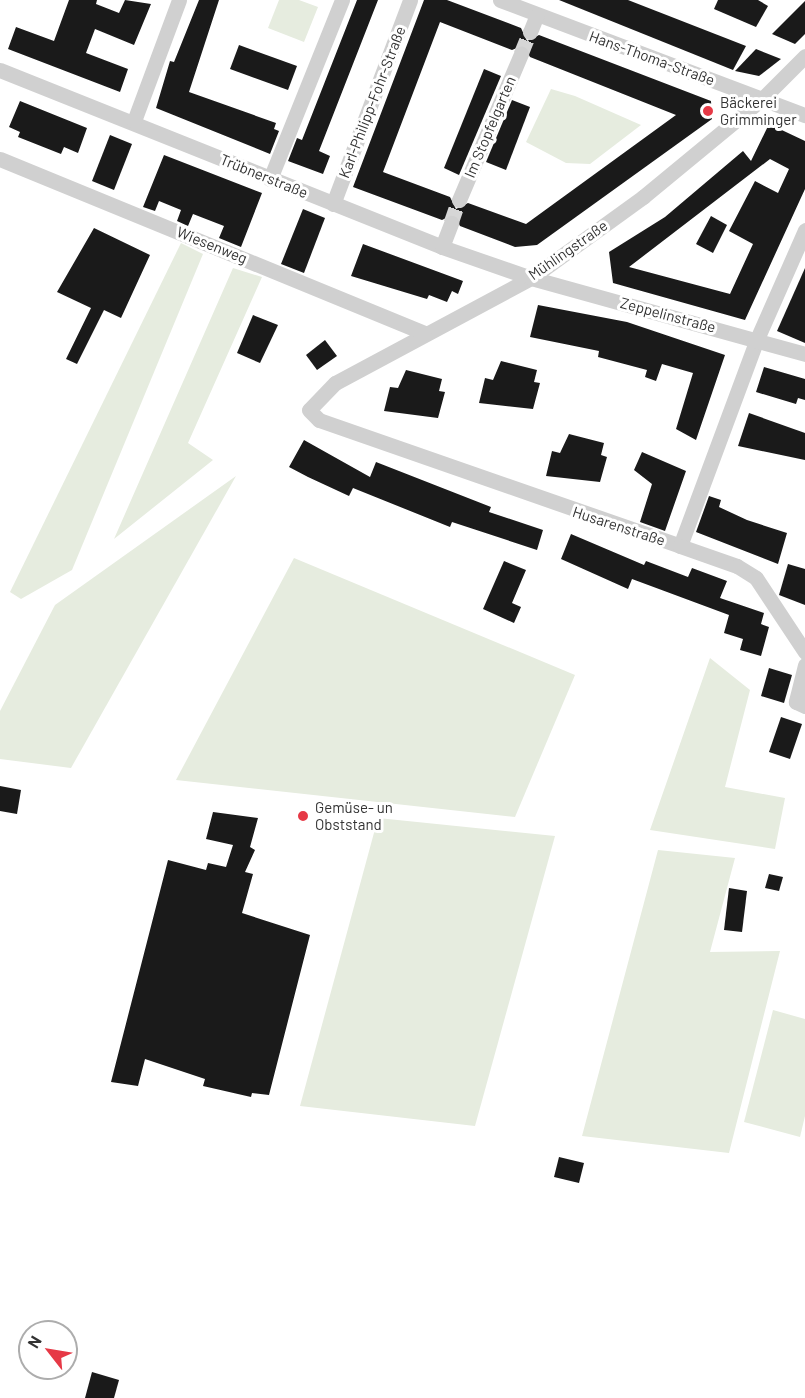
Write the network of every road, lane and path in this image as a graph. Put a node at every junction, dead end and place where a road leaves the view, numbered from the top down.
1 (179, 0) edge
2 (342, 0) edge
3 (410, 0) edge
4 (500, 0) edge
5 (537, 15) junction
6 (530, 32) tunnel mouth
7 (521, 54) tunnel mouth
8 (805, 57) edge
9 (0, 70) edge
10 (764, 98) junction
11 (805, 115) edge
12 (134, 121) junction
13 (0, 159) edge
14 (270, 179) junction
15 (459, 200) tunnel mouth
16 (333, 204) junction
17 (451, 223) tunnel mouth
18 (805, 230) edge
19 (442, 247) junction
20 (531, 278) junction
21 (424, 333) junction
22 (757, 339) junction
23 (805, 354) edge
24 (309, 410) joint
25 (680, 546) junction
26 (805, 652) edge
27 (805, 666) edge
28 (805, 706) edge

1 - 12 street
2 - 14 street
3 - 16 street, Karl-Philipp-Fohr-Straße
4 - 5 street, Hans-Thoma-Straße
5 - 6 street
5 - 10 street, Hans-Thoma-Straße
7 - 15 street, Im Stopfelgarten
8 - 10 street, Mühlingstraße
9 - 12 street, Trübnerstraße
10 - 11 street, Hans-Thoma-Straße
10 - 20 street, Mühlingstraße
12 - 14 street, Trübnerstraße
13 - 21 street, Wiesenweg
14 - 16 street, Trübnerstraße
16 - 19 street, Trübnerstraße
17 - 19 street
18 - 22 street, Husarenstraße
19 - 20 street, Trübnerstraße
20 - 21 street, Mühlingstraße
20 - 22 street, Zeppelinstraße
21 - 24 street, Mühlingstraße
22 - 23 street, Zeppelinstraße
22 - 25 street, Husarenstraße
24 - 25 street, Husarenstraße
25 - 26 street
27 - 28 street

